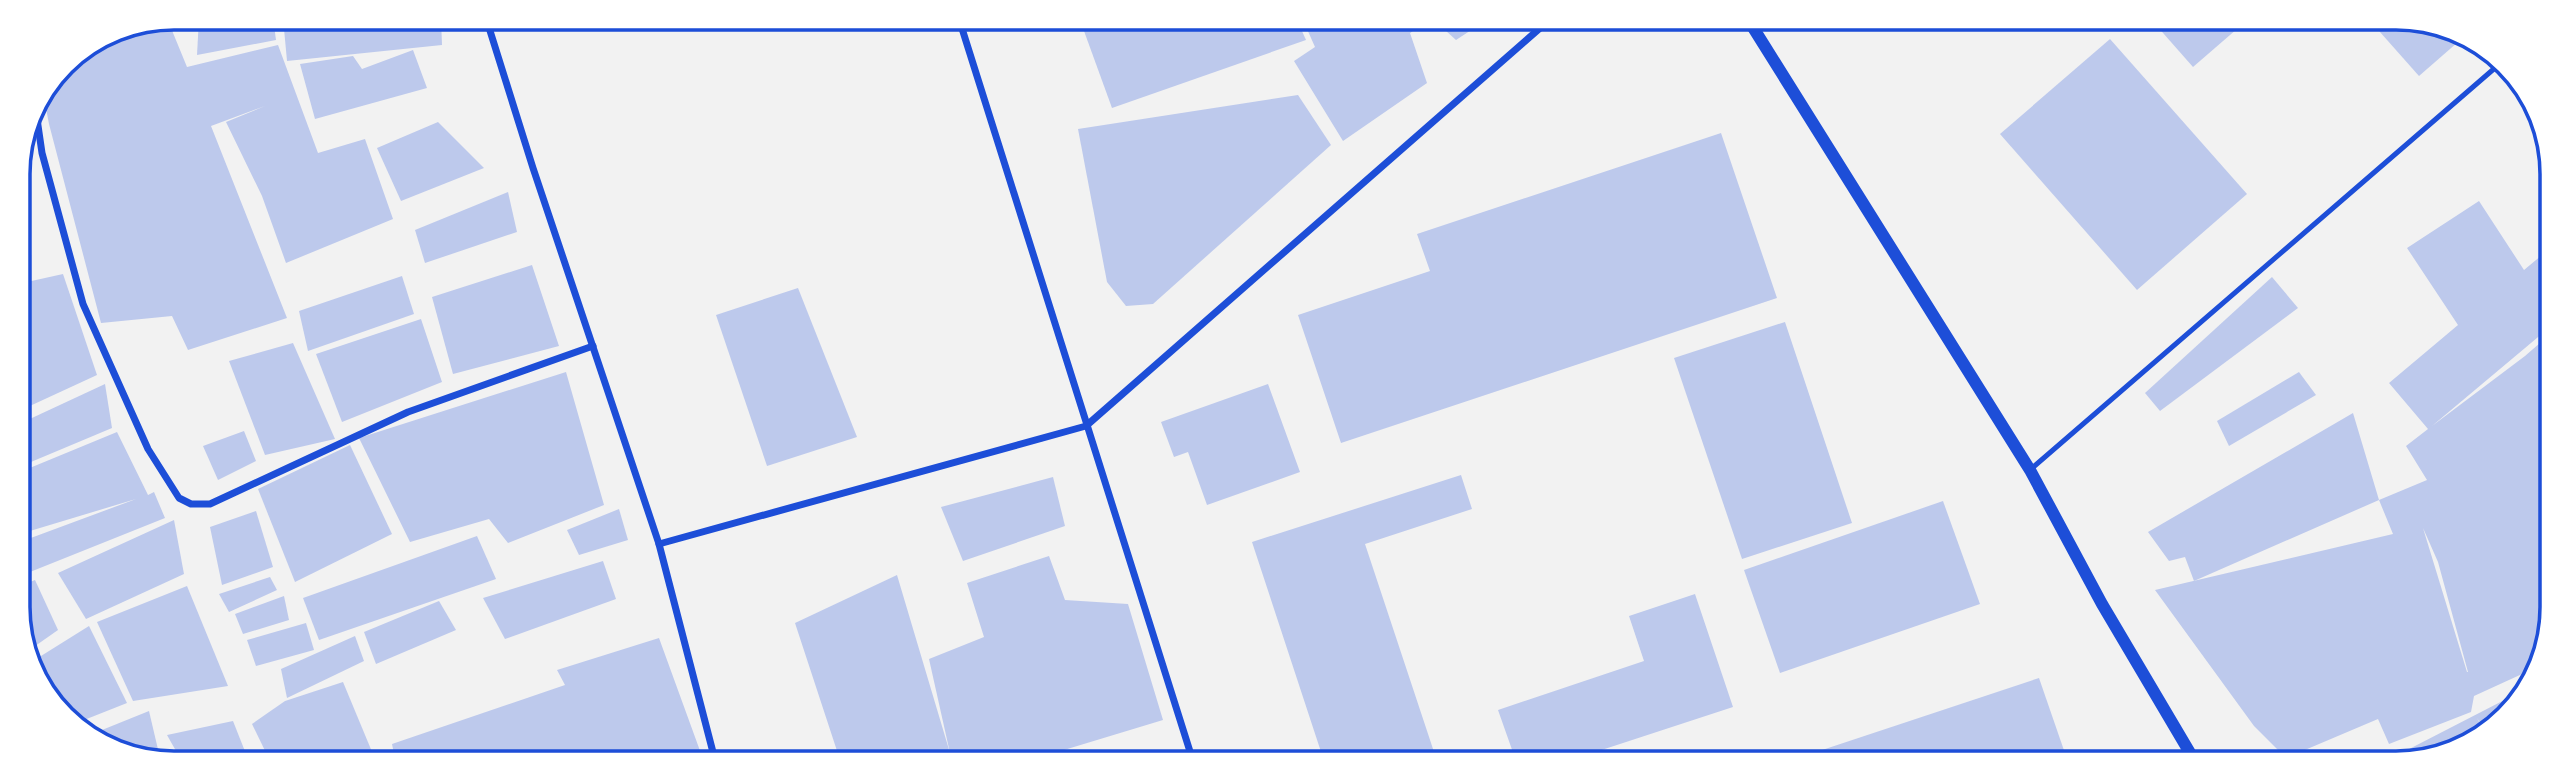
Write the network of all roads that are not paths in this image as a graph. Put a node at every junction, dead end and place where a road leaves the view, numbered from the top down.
1 (490, 30) edge
2 (961, 30) edge
3 (1538, 30) edge
4 (1755, 30) edge
5 (2494, 69) edge
6 (38, 127) edge
7 (593, 346) junction
8 (1086, 425) junction
9 (2030, 470) junction
10 (659, 544) junction
11 (713, 751) edge
12 (1190, 751) edge
13 (2189, 751) edge

1 - 7 street
2 - 8 street
3 - 8 street
4 - 9 street
5 - 9 lane
6 - 7 street
7 - 10 street
8 - 10 street
8 - 12 street
9 - 13 street
10 - 11 street

